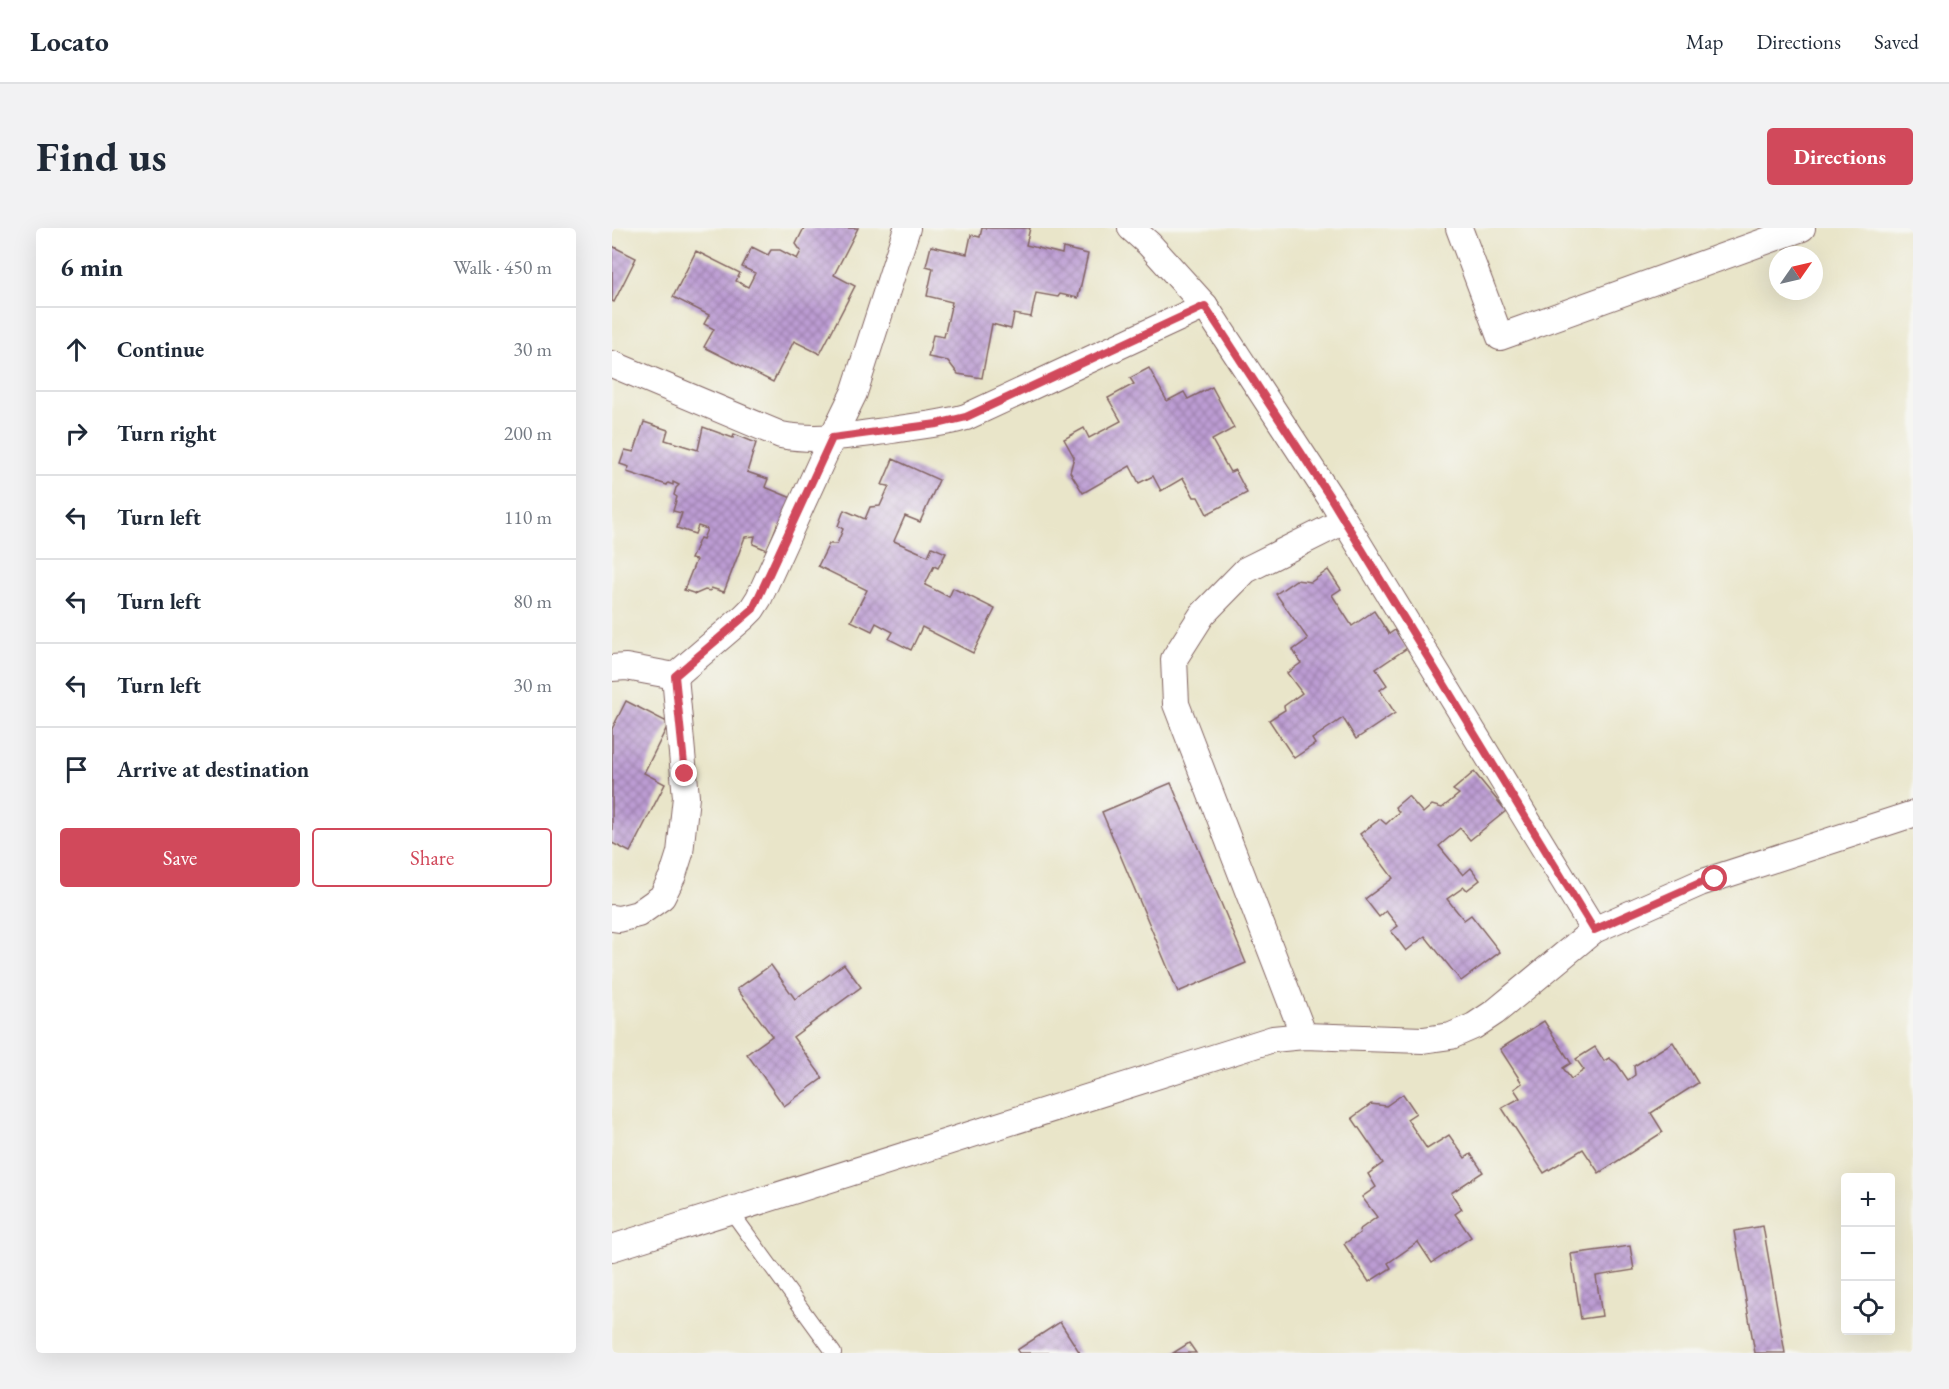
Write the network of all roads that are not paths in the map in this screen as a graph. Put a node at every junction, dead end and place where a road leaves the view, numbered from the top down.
1 (907, 228) edge
2 (1131, 228) edge
3 (1459, 228) edge
4 (1802, 228) edge
5 (1205, 306) junction
6 (612, 364) edge
7 (832, 438) junction
8 (1344, 521) junction
9 (612, 668) edge
10 (675, 676) junction
11 (1913, 814) edge
12 (612, 918) edge
13 (1594, 930) junction
14 (1304, 1036) junction
15 (730, 1209) junction
16 (612, 1248) edge
17 (834, 1353) edge

1 - 7 street
2 - 5 street
3 - 4 street
5 - 7 street
5 - 8 street
6 - 7 street
7 - 10 street
8 - 13 street
8 - 14 street
9 - 10 street
10 - 12 street
11 - 13 street
13 - 14 street
14 - 15 street
15 - 16 street
15 - 17 lane

